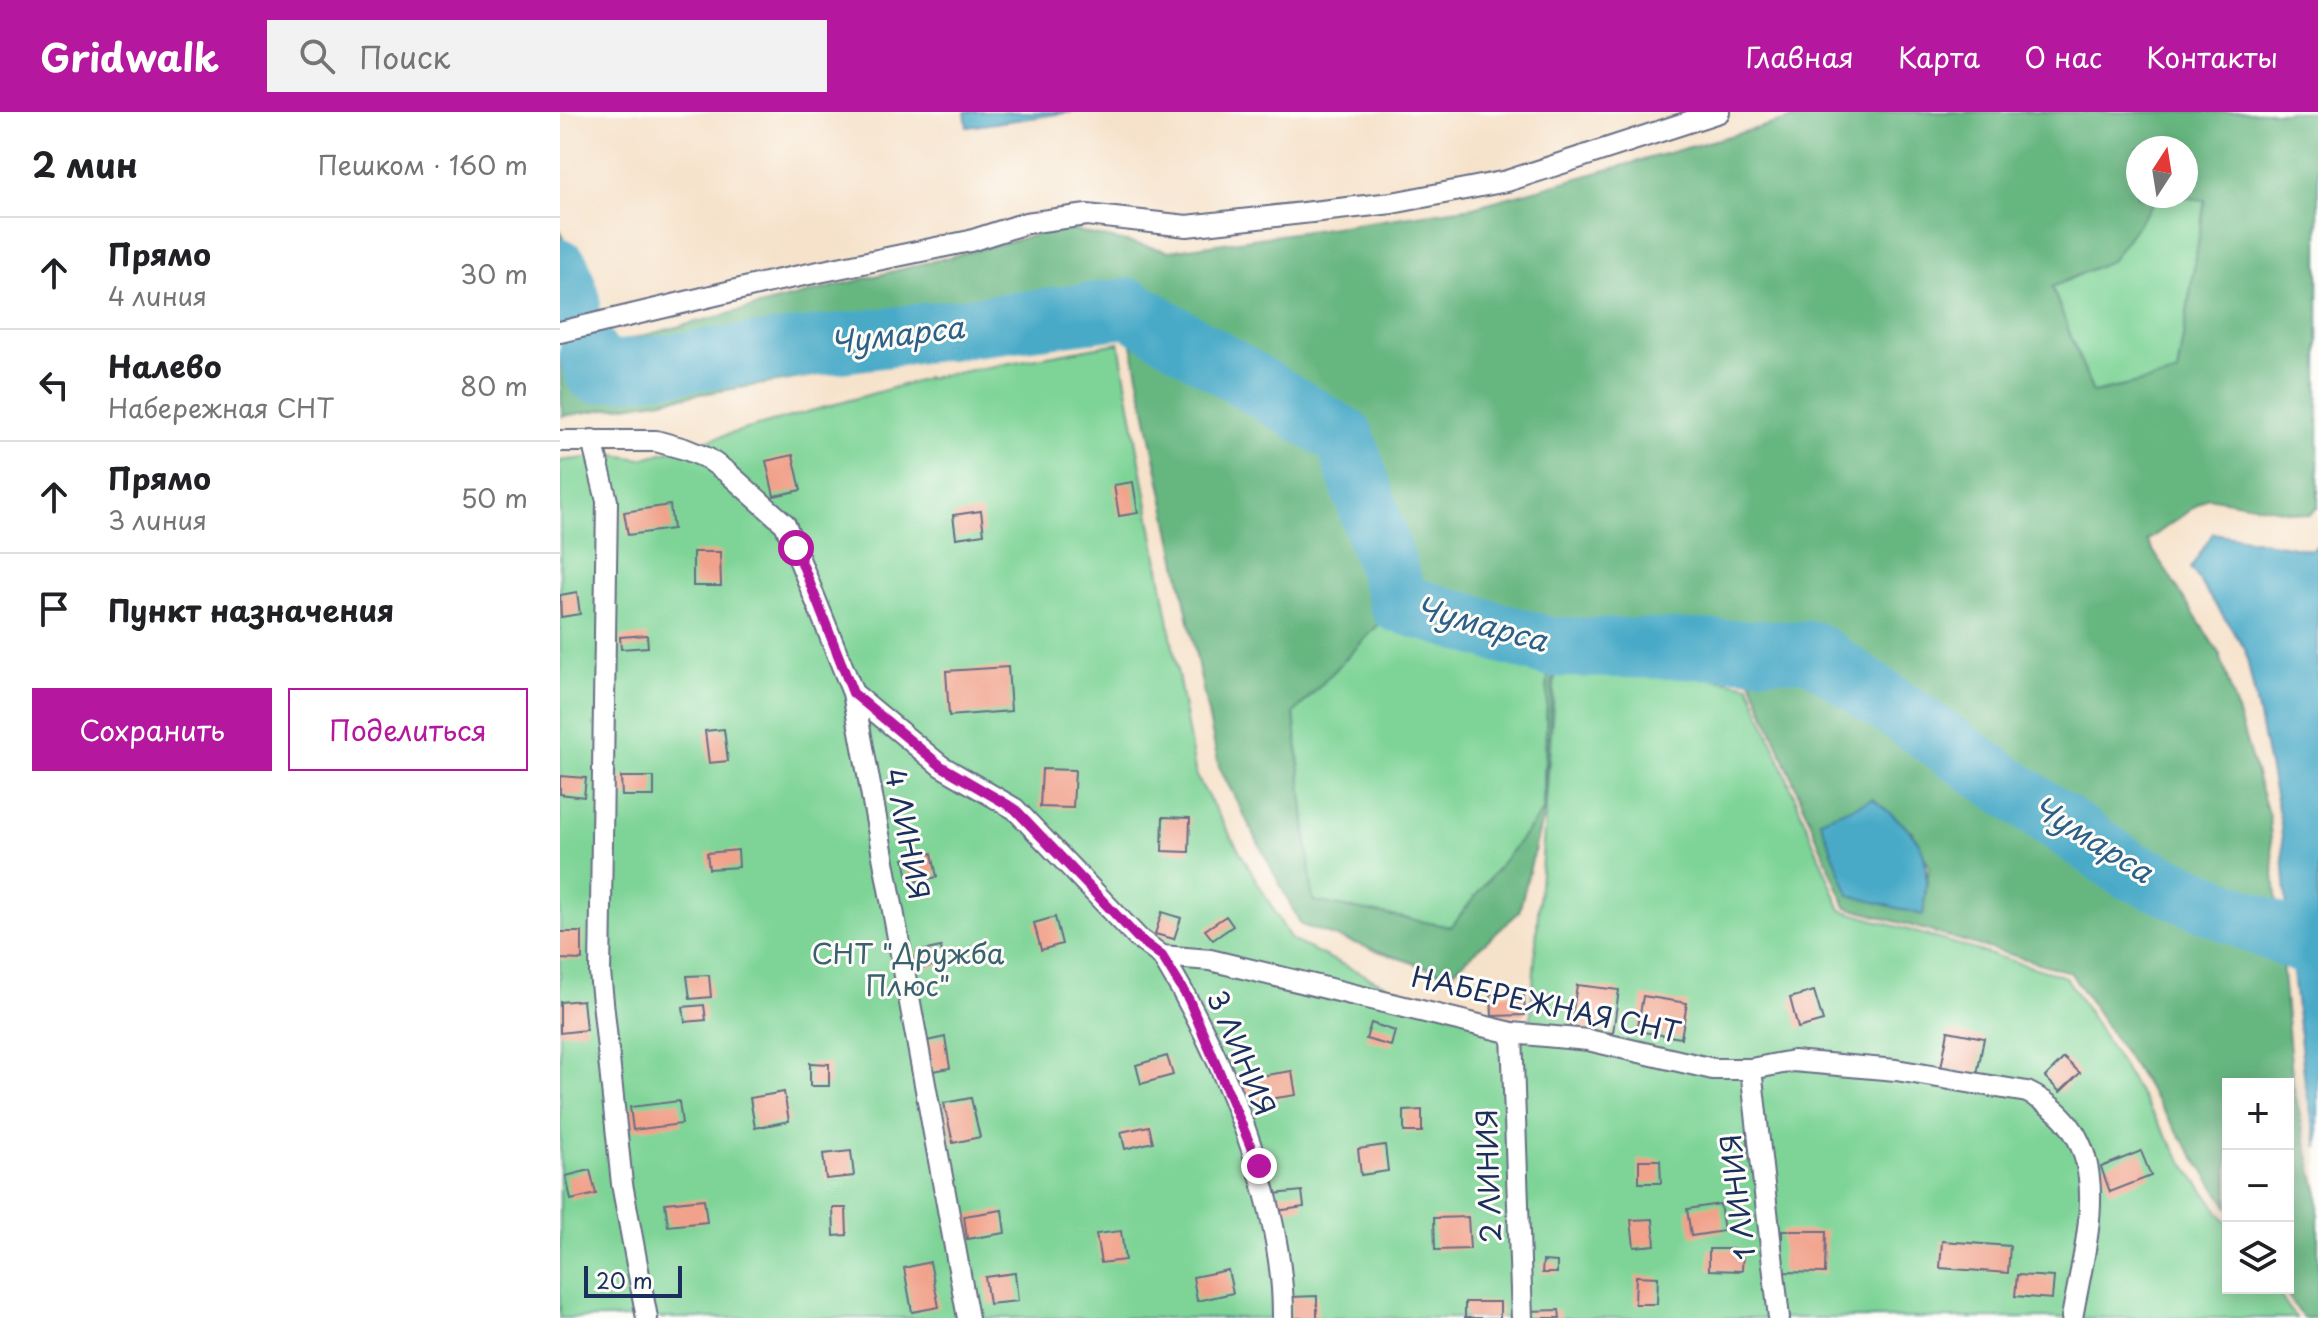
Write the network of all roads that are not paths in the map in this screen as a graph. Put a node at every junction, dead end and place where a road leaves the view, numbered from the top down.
1 (1719, 112) edge
2 (560, 332) edge
3 (592, 440) junction
4 (560, 441) edge
5 (853, 693) junction
6 (1162, 956) junction
7 (1512, 1033) junction
8 (1751, 1069) junction
9 (647, 1318) edge
10 (968, 1318) edge
11 (1283, 1318) edge
12 (1522, 1318) edge
13 (1779, 1318) edge
14 (2072, 1318) edge

1 - 2 lane
3 - 4 lane, 4 ЛИНИЯ
3 - 5 lane, 4 ЛИНИЯ
3 - 9 lane
5 - 6 lane
5 - 10 lane, 4 ЛИНИЯ
6 - 7 lane, НАБЕРЕЖНАЯ СНТ
6 - 11 lane, 3 ЛИНИЯ
7 - 8 lane, НАБЕРЕЖНАЯ СНТ
7 - 12 lane, 2 ЛИНИЯ
8 - 13 lane, 1 ЛИНИЯ
8 - 14 lane, НАБЕРЕЖНАЯ СНТ

